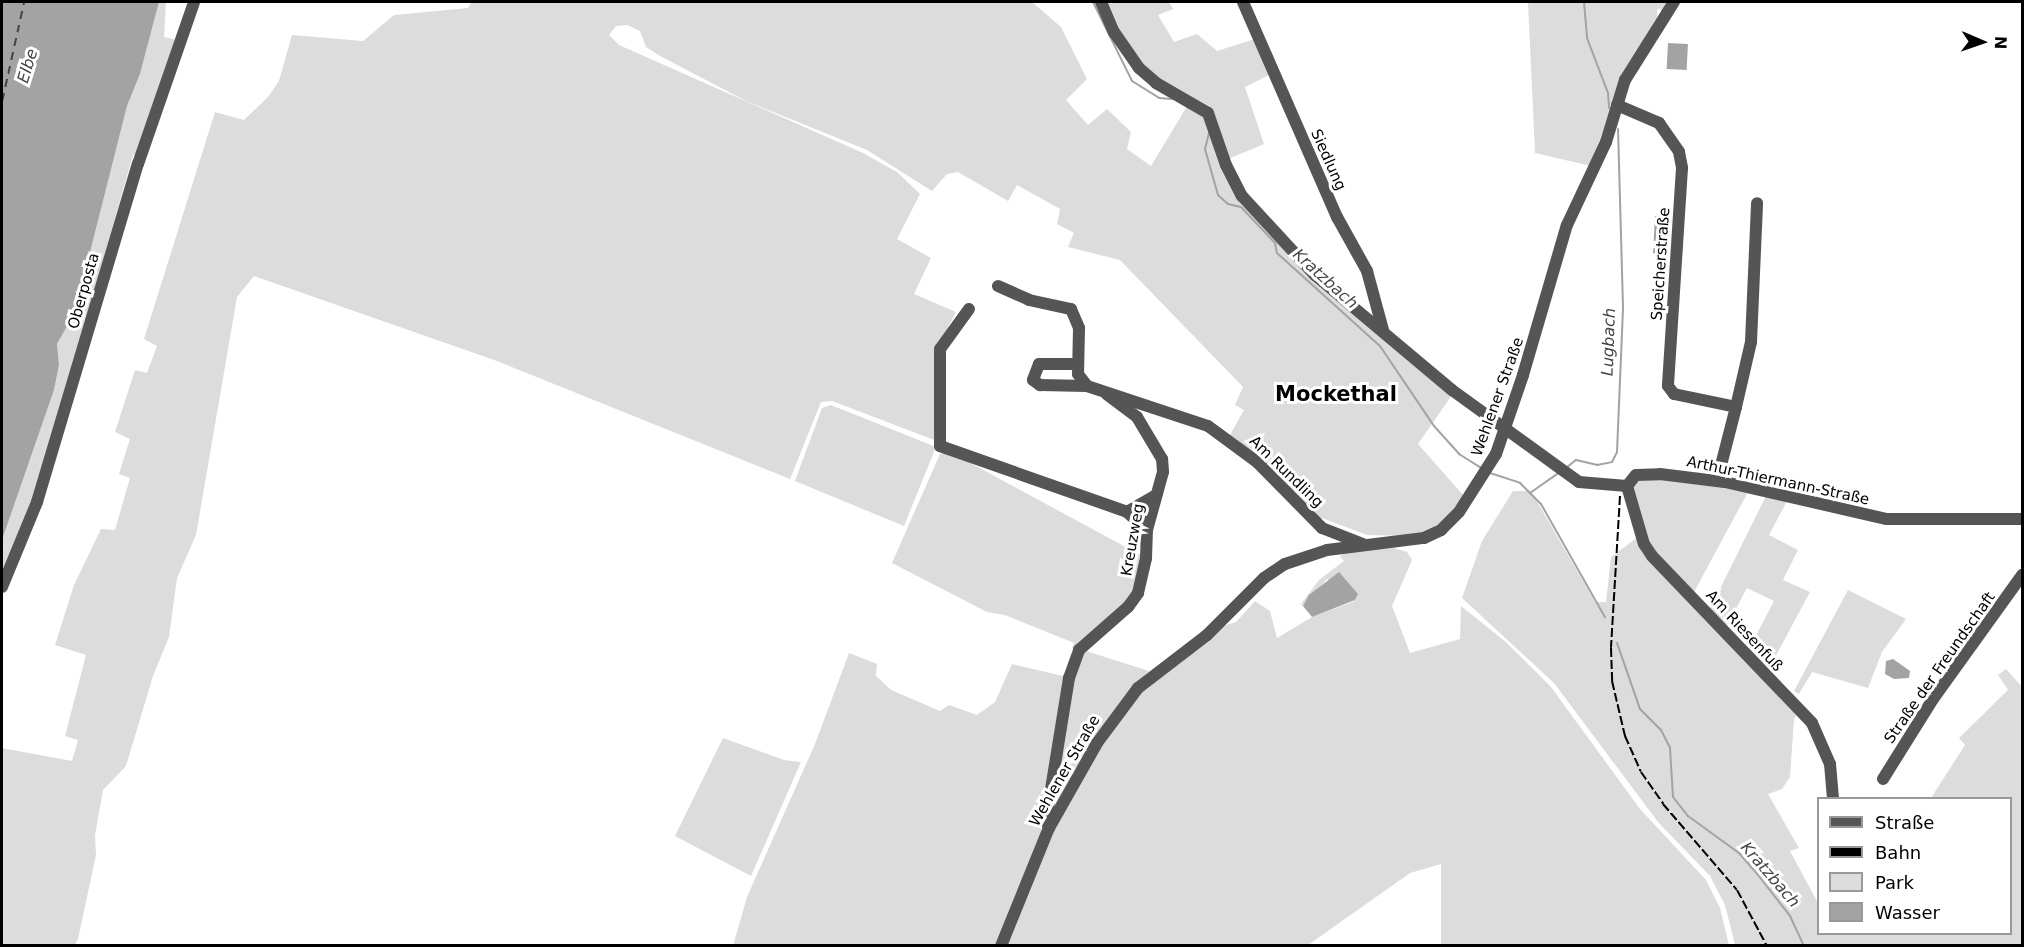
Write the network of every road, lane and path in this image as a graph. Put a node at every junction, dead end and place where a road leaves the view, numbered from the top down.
1 (194, 2) edge
2 (1101, 2) edge
3 (1243, 2) edge
4 (1674, 2) edge
5 (1617, 105) junction
6 (1757, 203) dead end
7 (998, 286) dead end
8 (1377, 298) junction
9 (969, 309) dead end
10 (1359, 312) junction
11 (1383, 330) junction
12 (1077, 364) junction
13 (1087, 386) junction
14 (1107, 394) junction
15 (1736, 407) junction
16 (1504, 428) junction
17 (1717, 481) junction
18 (1627, 486) junction
19 (1156, 495) junction
20 (1127, 512) junction
21 (2022, 519) edge
22 (1322, 528) junction
23 (1147, 530) junction
24 (1363, 544) junction
25 (1327, 550) junction
26 (2022, 575) edge
27 (2, 587) edge
28 (1883, 779) dead end
29 (1833, 797) edge
30 (1049, 828) junction
31 (1001, 945) edge

1 - 27 street, Oberposta
2 - 10 street
3 - 8 street, Siedlung
4 - 5 street, Wehlener Straße
5 - 15 street, Speicherstraße
5 - 16 street, Wehlener Straße
6 - 15 street
7 - 12 street
8 - 10 street
8 - 11 street, Siedlung
9 - 20 street
10 - 11 street
11 - 16 street
12 - 13 street
12 - 13 street, Am Rundling
13 - 14 street, Am Rundling
14 - 19 street, Kreuzweg
14 - 22 street, Am Rundling
15 - 17 street
16 - 18 street
16 - 24 street, Wehlener Straße
17 - 18 street, Arthur-Thiermann-Straße
17 - 21 street, Arthur-Thiermann-Straße
18 - 29 street, Am Riesenfuß
19 - 20 street
19 - 23 street, Kreuzweg
20 - 23 street
22 - 24 street, Am Rundling
22 - 25 street
23 - 30 street, Kreuzweg
24 - 25 street, Wehlener Straße
25 - 30 street, Wehlener Straße
26 - 28 street, Straße der Freundschaft
30 - 31 street, Wehlener Straße

